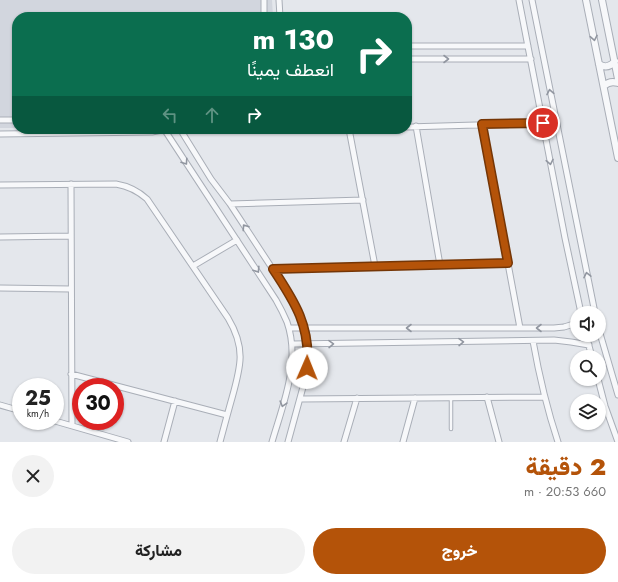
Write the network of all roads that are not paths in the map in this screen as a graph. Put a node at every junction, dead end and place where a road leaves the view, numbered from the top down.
1 (264, 0) edge
2 (279, 0) edge
3 (519, 0) edge
4 (532, 0) edge
5 (586, 0) edge
6 (602, 0) edge
7 (264, 12) edge
8 (280, 12) edge
9 (412, 46) edge
10 (528, 46) junction
11 (412, 59) edge
12 (531, 59) junction
13 (615, 61) junction
14 (599, 64) junction
15 (618, 79) edge
16 (618, 83) edge
17 (604, 86) junction
18 (0, 120) edge
19 (12, 120) edge
20 (543, 123) junction
21 (482, 124) junction
22 (412, 126) edge
23 (416, 126) junction
24 (0, 134) edge
25 (12, 134) edge
26 (168, 134) edge
27 (183, 134) edge
28 (350, 134) edge
29 (618, 158) edge
30 (71, 184) junction
31 (0, 185) edge
32 (363, 200) junction
33 (230, 204) junction
34 (71, 236) junction
35 (0, 237) edge
36 (237, 240) junction
37 (508, 263) junction
38 (440, 265) junction
39 (193, 266) junction
40 (375, 266) junction
41 (273, 269) junction
42 (0, 288) edge
43 (71, 289) junction
44 (580, 306) edge
45 (594, 306) edge
46 (570, 325) edge
47 (289, 328) junction
48 (305, 328) junction
49 (520, 328) junction
50 (532, 341) junction
51 (588, 342) edge
52 (603, 342) edge
53 (292, 344) junction
54 (307, 344) junction
55 (589, 345) junction
56 (590, 350) edge
57 (71, 374) junction
58 (600, 386) edge
59 (618, 395) edge
60 (487, 397) junction
61 (544, 397) junction
62 (357, 398) junction
63 (415, 398) junction
64 (451, 398) junction
65 (300, 399) junction
66 (175, 401) junction
67 (0, 405) edge
68 (12, 408) edge
69 (227, 415) junction
70 (64, 423) edge
71 (72, 425) joint
72 (451, 429) dead end
73 (88, 430) edge
74 (128, 442) edge
75 (164, 442) edge
76 (220, 442) edge
77 (272, 442) edge
78 (288, 442) edge
79 (344, 442) edge
80 (403, 442) edge
81 (499, 442) edge
82 (558, 442) edge
83 (618, 442) edge

1 - 7 street
2 - 8 street
3 - 10 street
45 -> 4 street
5 -> 14 street
6 - 13 street
9 - 10 street
10 - 12 street
11 -> 12 street
12 - 20 street
13 - 14 street
13 - 15 street
14 - 17 street
16 - 17 street
17 - 29 street
18 - 19 street
20 - 21 street
20 -> 44 street
21 - 23 street
21 - 37 street
22 - 23 street
23 - 38 street
24 - 25 street
26 -> 36 street
27 - 33 street
28 - 32 street
30 - 31 street
30 - 34 street
30 - 39 street
32 - 33 street
32 - 40 street
41 -> 33 street
34 - 35 street
34 - 43 street
36 - 39 street
36 -> 47 street
37 - 38 street
37 - 49 street
38 - 40 street
39 - 69 street
40 - 41 street
41 - 48 street
42 - 43 street
43 - 57 street
46 -> 49 street
47 - 48 street
47 - 53 street
49 -> 48 street
48 - 54 street
54 -> 50 street
50 - 55 street
50 - 61 street
51 - 55 street
52 - 59 street
53 - 54 street
53 -> 77 street
54 - 65 street
55 - 56 street
57 - 66 street
57 - 71 street
58 - 83 street
60 - 61 street
60 - 64 street
60 - 81 street
61 - 82 street
62 - 63 street
62 - 65 street
62 - 79 street
63 - 64 street
63 - 80 street
64 - 72 lane
65 - 78 street
66 - 69 street
66 - 75 street
67 - 68 street
69 - 76 street
70 - 71 street
73 - 74 street

